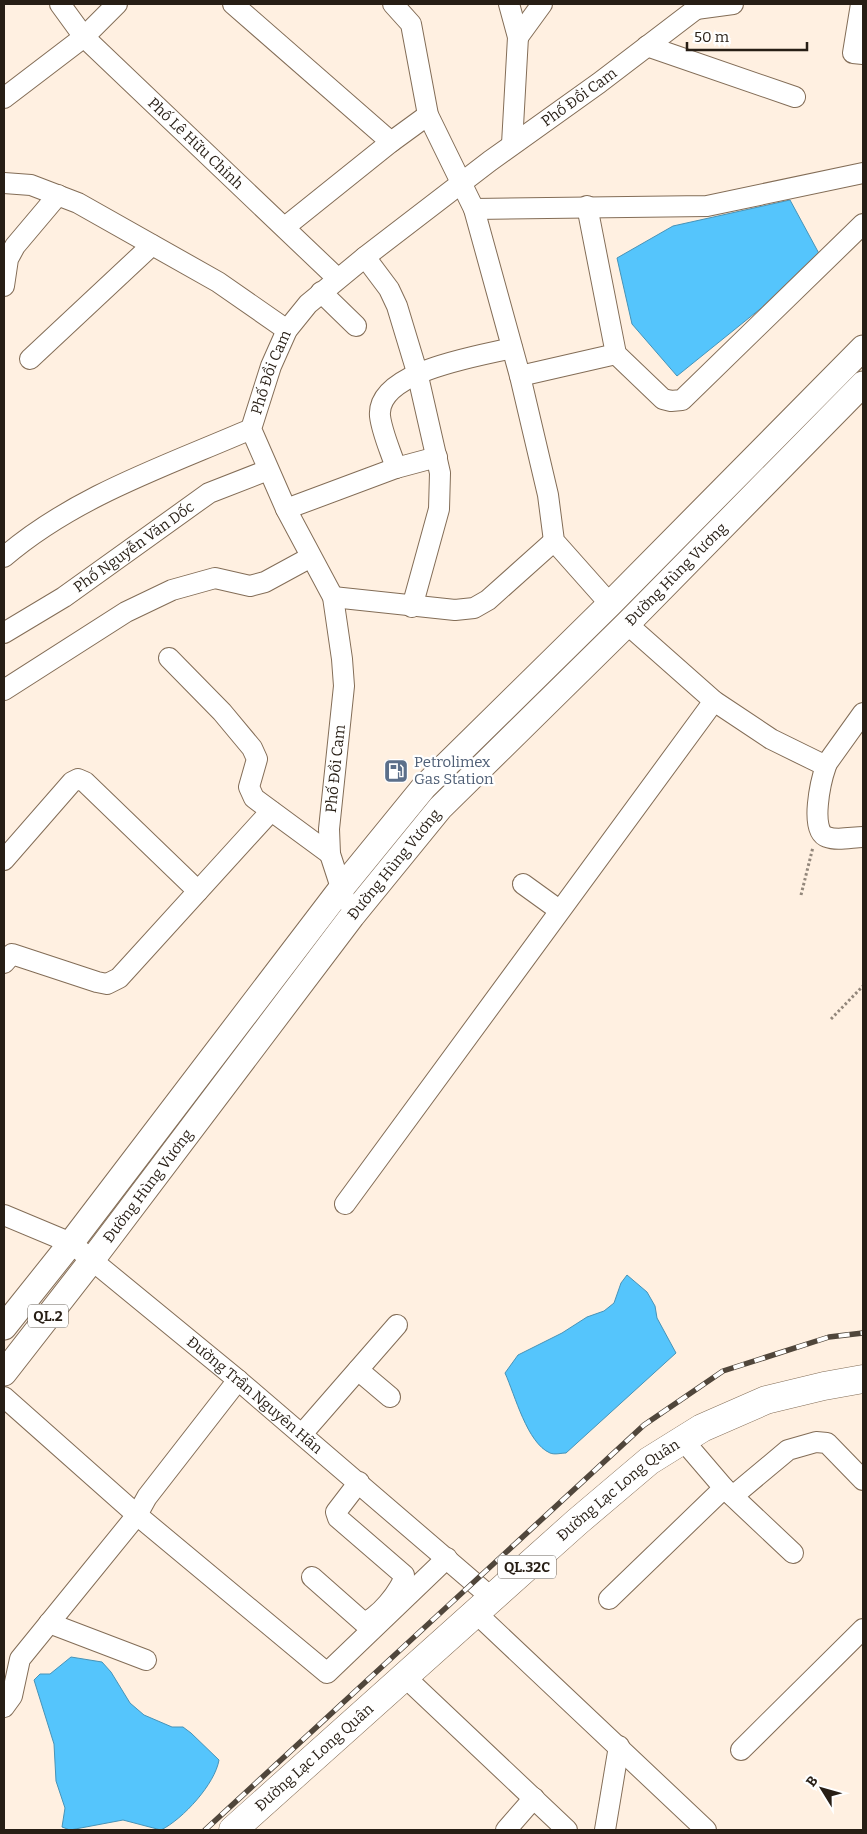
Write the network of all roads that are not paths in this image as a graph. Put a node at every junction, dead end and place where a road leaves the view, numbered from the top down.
1 (60, 4) edge
2 (117, 4) edge
3 (233, 4) edge
4 (393, 4) edge
5 (509, 4) edge
6 (542, 4) edge
7 (732, 4) edge
8 (861, 4) edge
9 (689, 8) edge
10 (84, 37) junction
11 (518, 37) junction
12 (647, 46) junction
13 (863, 54) edge
14 (794, 97) dead end
15 (4, 98) edge
16 (428, 115) junction
17 (391, 142) junction
18 (512, 144) junction
19 (863, 173) edge
20 (4, 183) edge
21 (463, 183) junction
22 (58, 196) junction
23 (587, 206) junction
24 (474, 209) junction
25 (863, 224) edge
26 (285, 227) junction
27 (152, 245) junction
28 (365, 257) junction
29 (337, 278) junction
30 (4, 286) edge
31 (321, 292) junction
32 (356, 326) dead end
33 (287, 330) junction
34 (512, 348) junction
35 (863, 348) edge
36 (616, 354) junction
37 (30, 359) dead end
38 (417, 372) junction
39 (520, 376) junction
40 (863, 384) edge
41 (802, 410) junction
42 (820, 428) junction
43 (251, 429) junction
44 (437, 458) junction
45 (396, 468) junction
46 (268, 470) junction
47 (286, 509) junction
48 (554, 541) junction
49 (4, 557) edge
50 (311, 557) junction
51 (333, 597) junction
52 (610, 604) junction
53 (412, 607) junction
54 (627, 624) junction
55 (4, 633) edge
56 (169, 658) dead end
57 (4, 690) edge
58 (714, 701) junction
59 (863, 713) edge
60 (825, 766) junction
61 (272, 811) junction
62 (863, 837) edge
63 (330, 854) junction
64 (4, 860) edge
65 (524, 884) dead end
66 (340, 890) junction
67 (198, 891) junction
68 (559, 910) junction
69 (352, 916) junction
70 (7, 955) edge
71 (345, 1204) dead end
72 (4, 1216) edge
73 (71, 1243) junction
74 (92, 1260) junction
75 (8, 1315) edge
76 (397, 1325) dead end
77 (358, 1370) junction
78 (4, 1373) edge
79 (863, 1379) edge
80 (238, 1380) junction
81 (4, 1397) edge
82 (390, 1397) dead end
83 (302, 1434) junction
84 (682, 1439) junction
85 (863, 1480) edge
86 (359, 1482) junction
87 (729, 1492) junction
88 (137, 1515) junction
89 (793, 1553) dead end
90 (447, 1558) junction
91 (312, 1577) dead end
92 (608, 1599) dead end
93 (484, 1605) junction
94 (49, 1623) junction
95 (863, 1629) edge
96 (146, 1660) dead end
97 (404, 1677) junction
98 (4, 1707) edge
99 (619, 1746) junction
100 (741, 1750) dead end
101 (534, 1798) junction
102 (233, 1830) edge
103 (506, 1830) edge
104 (567, 1830) edge
105 (604, 1830) edge
106 (706, 1830) edge

1 - 10 street, Phố Lê Hữu Chỉnh
2 - 10 street
3 - 17 street
4 - 16 street
5 - 11 street
6 - 11 street
7 - 9 street
8 - 13 street
9 - 12 street, Phố Đồi Cam
10 - 15 street
10 - 26 street, Phố Lê Hữu Chỉnh
11 - 18 street
12 - 14 street
12 - 18 street, Phố Đồi Cam
16 - 17 street
16 - 21 street
17 - 26 street
18 - 21 street, Phố Đồi Cam
19 - 23 street
20 - 22 street
21 - 24 street
21 - 28 street, Phố Đồi Cam
22 - 27 street
22 - 30 street
23 - 24 street
23 - 36 street
24 - 34 street
25 - 36 street
26 - 29 street, Phố Lê Hữu Chỉnh
27 - 33 street
27 - 37 street
28 - 29 street, Phố Đồi Cam
28 - 38 street
29 - 31 street, Phố Đồi Cam
31 - 32 street
31 - 33 street, Phố Đồi Cam
33 - 43 street, Phố Đồi Cam
34 - 38 street
34 - 39 street
35 - 41 main road, Đường Hùng Vương / QL.2
36 - 39 street
38 - 44 street
38 - 45 street
39 - 48 street
40 - 42 main road, Đường Hùng Vương / QL.2
41 - 42 main road
41 - 52 main road, Đường Hùng Vương / QL.2
42 - 54 main road, Đường Hùng Vương / QL.2
43 - 46 street, Phố Đồi Cam
43 - 49 street
44 - 45 street
44 - 53 street
45 - 47 street
46 - 47 street, Phố Đồi Cam
46 - 55 street, Phố Nguyễn Văn Dốc
47 - 50 street, Phố Đồi Cam
48 - 52 street
48 - 53 street
50 - 51 street, Phố Đồi Cam
50 - 57 street
51 - 53 street
51 - 63 street, Phố Đồi Cam
52 - 66 main road, Đường Hùng Vương / QL.2
54 - 58 street
54 - 69 main road, Đường Hùng Vương / QL.2
56 - 61 street
58 - 60 street
58 - 68 street
59 - 60 street
60 - 62 street
61 - 63 street
61 - 67 street
63 - 66 street, Phố Đồi Cam
64 - 67 street
65 - 68 street
66 - 69 street, Phố Đồi Cam
66 - 73 main road, Đường Hùng Vương / QL.2
67 - 70 street
68 - 71 street
69 - 74 main road, Đường Hùng Vương / QL.2
72 - 73 street, Đường Trần Nguyên Hãn
73 - 74 street, Đường Trần Nguyên Hãn
73 - 75 main road, Đường Hùng Vương / QL.2
74 - 78 main road, Đường Hùng Vương / QL.2
74 - 80 street, Đường Trần Nguyên Hãn
76 - 77 street
77 - 82 street
77 - 83 street
79 - 84 highway, Đường Lạc Long Quân / QL.32C
80 - 83 street, Đường Trần Nguyên Hãn
80 - 88 street
81 - 88 street
83 - 86 street, Đường Trần Nguyên Hãn
84 - 87 street
84 - 93 highway, Đường Lạc Long Quân / QL.32C
85 - 87 street
86 - 90 street, Đường Trần Nguyên Hãn
86 - 91 street
87 - 89 street
87 - 92 street
88 - 90 street
88 - 94 street
90 - 93 street, Đường Trần Nguyên Hãn
93 - 97 highway, Đường Lạc Long Quân / QL.32C
93 - 99 street, Đường Trần Nguyên Hãn
94 - 96 street
94 - 98 street
95 - 100 street
97 - 101 street
97 - 102 highway, Đường Lạc Long Quân / QL.32C
99 - 105 street
99 - 106 street, Đường Trần Nguyên Hãn
101 - 103 street
101 - 104 street

